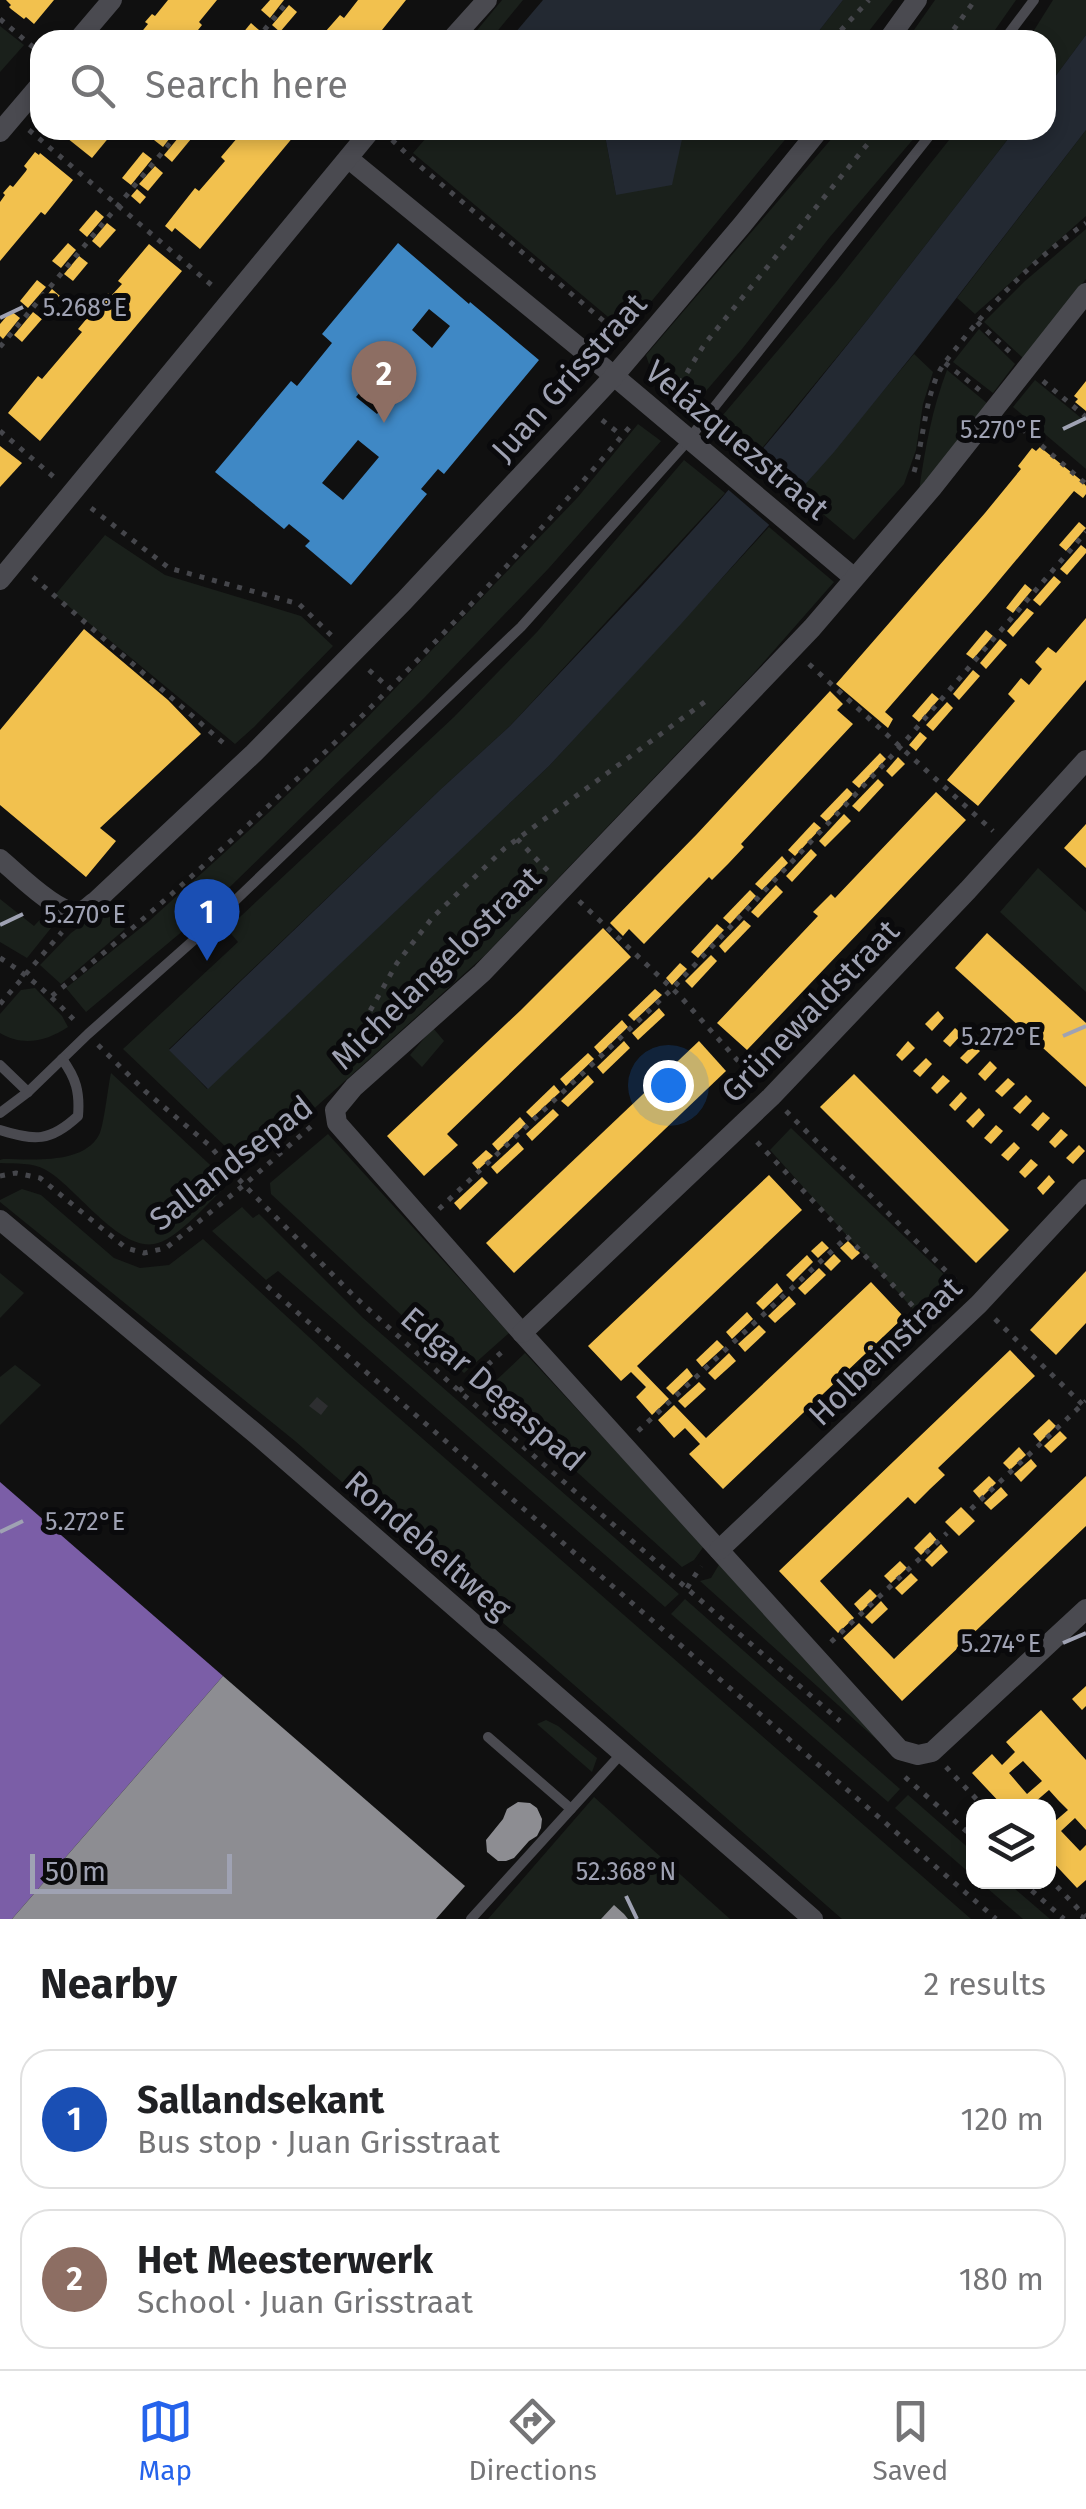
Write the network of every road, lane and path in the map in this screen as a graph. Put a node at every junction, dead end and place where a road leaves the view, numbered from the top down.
1 (112, 0) edge
2 (290, 0) edge
3 (487, 0) edge
4 (868, 0) edge
5 (918, 0) edge
6 (975, 0) edge
7 (1034, 0) edge
8 (0, 19) edge
9 (86, 30) edge
10 (264, 30) edge
11 (460, 30) edge
12 (841, 30) edge
13 (896, 30) edge
14 (953, 30) edge
15 (1012, 30) edge
16 (30, 44) edge
17 (30, 97) edge
18 (7, 124) edge
19 (173, 140) edge
20 (363, 140) edge
21 (394, 140) edge
22 (811, 140) edge
23 (871, 140) edge
24 (926, 140) edge
25 (349, 159) junction
26 (118, 205) junction
27 (1086, 223) edge
28 (1086, 293) edge
29 (231, 301) junction
30 (0, 347) edge
31 (637, 349) junction
32 (614, 376) junction
33 (648, 414) junction
34 (596, 415) dead end
35 (0, 431) edge
36 (622, 436) junction
37 (689, 440) junction
38 (914, 472) dead end
39 (72, 493) junction
40 (1086, 532) edge
41 (15, 562) junction
42 (853, 577) junction
43 (0, 580) edge
44 (792, 648) junction
45 (350, 653) junction
46 (722, 688) dead end
47 (900, 746) junction
48 (1086, 760) edge
49 (245, 761) junction
50 (517, 839) junction
51 (1008, 844) junction
52 (0, 858) edge
53 (564, 888) junction
54 (70, 911) junction
55 (0, 958) edge
56 (26, 974) junction
57 (672, 989) junction
58 (52, 996) junction
59 (0, 1004) edge
60 (88, 1034) junction
61 (62, 1058) junction
62 (0, 1065) edge
63 (354, 1087) junction
64 (28, 1092) junction
65 (771, 1097) junction
66 (335, 1110) junction
67 (0, 1114) edge
68 (741, 1125) junction
69 (0, 1130) edge
70 (0, 1176) edge
71 (244, 1185) junction
72 (1086, 1189) edge
73 (437, 1211) dead end
74 (0, 1220) edge
75 (848, 1236) junction
76 (267, 1286) dead end
77 (979, 1304) junction
78 (522, 1334) junction
79 (942, 1338) junction
80 (459, 1391) junction
81 (1085, 1404) edge
82 (637, 1433) dead end
83 (971, 1509) dead end
84 (947, 1534) dead end
85 (719, 1550) junction
86 (1086, 1609) edge
87 (829, 1644) dead end
88 (849, 1730) dead end
89 (488, 1736) dead end
90 (623, 1752) junction
91 (932, 1752) junction
92 (903, 1775) dead end
93 (976, 1799) edge
94 (571, 1809) junction
95 (966, 1831) edge
96 (1056, 1885) edge
97 (1030, 1889) edge
98 (471, 1919) edge
99 (814, 1919) edge
100 (996, 1919) edge
101 (1064, 1919) edge
102 (1082, 1919) edge

1 - 9 street
2 - 10 path
3 - 11 street
4 - 12 path
5 - 13 street
6 - 14 path
7 - 15 lane
8 - 16 path
17 - 18 street
18 - 26 path
19 - 26 path
20 - 25 street
21 - 31 path, Velázquezstraat
22 - 31 street, Juan Grisstraat
23 - 33 path
24 - 37 lane
25 - 29 street
25 - 32 street, Velázquezstraat
26 - 29 path
26 - 30 path
27 - 38 path
28 - 42 street, Michelangelostraat
29 - 39 street
31 - 32 street, Juan Grisstraat
32 - 33 street, Velázquezstraat
32 - 45 street, Juan Grisstraat
33 - 36 path
33 - 37 street, Velázquezstraat
34 - 36 path
35 - 39 path
36 - 58 path
37 - 42 street, Velázquezstraat
37 - 60 lane
39 - 41 street
39 - 45 path
40 - 47 path
41 - 43 street
41 - 49 path
42 - 44 street, Michelangelostraat
44 - 47 path
44 - 53 street, Michelangelostraat
45 - 49 street, Juan Grisstraat
46 - 50 path
47 - 51 path
47 - 57 path
48 - 51 street, Grünewaldstraat
49 - 54 street, Juan Grisstraat
50 - 53 path
50 - 63 path
51 - 65 street, Grünewaldstraat
52 - 54 street
53 - 57 path
53 - 63 street, Michelangelostraat
54 - 56 path
55 - 56 path, Edgar Degaspad
56 - 58 path, Edgar Degaspad
56 - 59 path
57 - 65 path
57 - 73 path
58 - 60 path, Edgar Degaspad
60 - 61 lane
60 - 71 path, Edgar Degaspad
61 - 64 lane
61 - 69 lane
62 - 64 lane
63 - 66 street, Michelangelostraat
64 - 67 lane
65 - 68 street, Grünewaldstraat
65 - 77 path
66 - 71 path, Sallandsepad
66 - 78 street, Michelangelostraat
68 - 75 path
68 - 78 street, Grünewaldstraat
70 - 71 path, Sallandsepad
71 - 80 path, Edgar Degaspad
72 - 77 street, Holbeinstraat
74 - 90 street, Rondebeltweg
75 - 79 path
75 - 82 path
76 - 100 path
77 - 79 street, Holbeinstraat
77 - 81 path
78 - 80 path
78 - 85 street, Michelangelostraat
79 - 85 street, Holbeinstraat
80 - 88 path, Edgar Degaspad
81 - 83 path
84 - 87 path
85 - 91 street, Michelangelostraat
86 - 91 street
89 - 94 lane
90 - 94 lane
90 - 99 street, Rondebeltweg
91 - 93 path
92 - 95 path
94 - 98 lane
96 - 102 path
97 - 101 path

